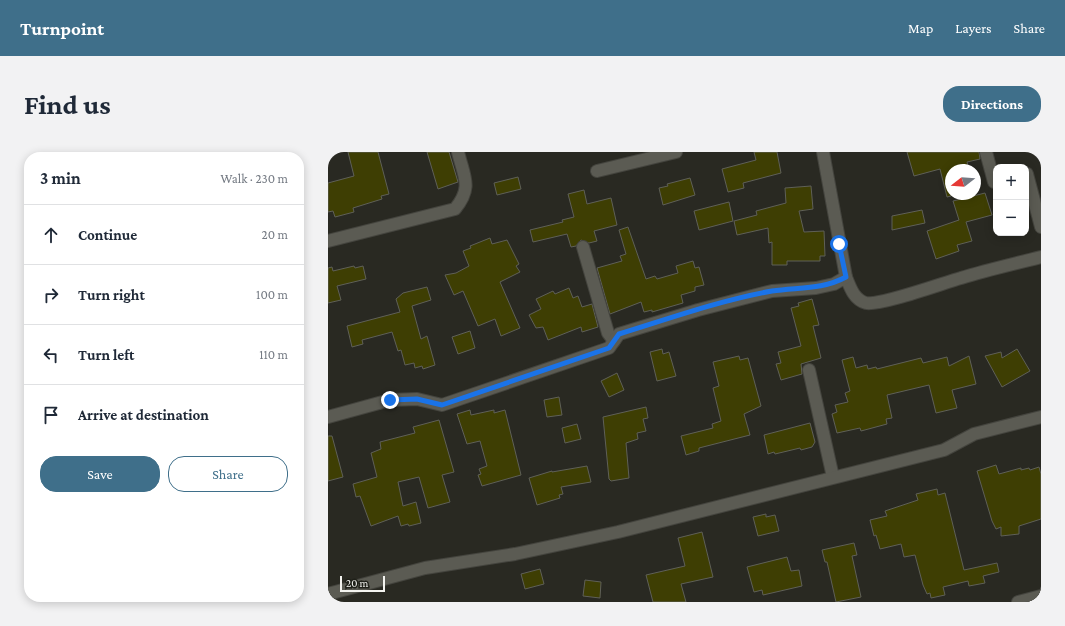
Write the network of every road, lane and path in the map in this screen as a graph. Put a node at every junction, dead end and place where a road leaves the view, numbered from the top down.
1 (458, 152) edge
2 (676, 152) edge
3 (823, 152) edge
4 (986, 152) edge
5 (597, 172) dead end
6 (993, 178) edge
7 (1029, 178) edge
8 (1041, 227) edge
9 (328, 241) edge
10 (583, 247) dead end
11 (1041, 257) edge
12 (846, 277) junction
13 (614, 341) junction
14 (809, 370) dead end
15 (328, 417) edge
16 (1041, 417) edge
17 (833, 477) junction
18 (328, 594) edge
19 (1041, 596) edge
20 (1018, 602) edge

1 - 9 street
2 - 5 street
3 - 12 street
4 - 6 street
7 - 8 street
10 - 13 street
11 - 12 street
12 - 13 street
13 - 15 street
14 - 17 street
16 - 17 street
17 - 18 street
19 - 20 street

